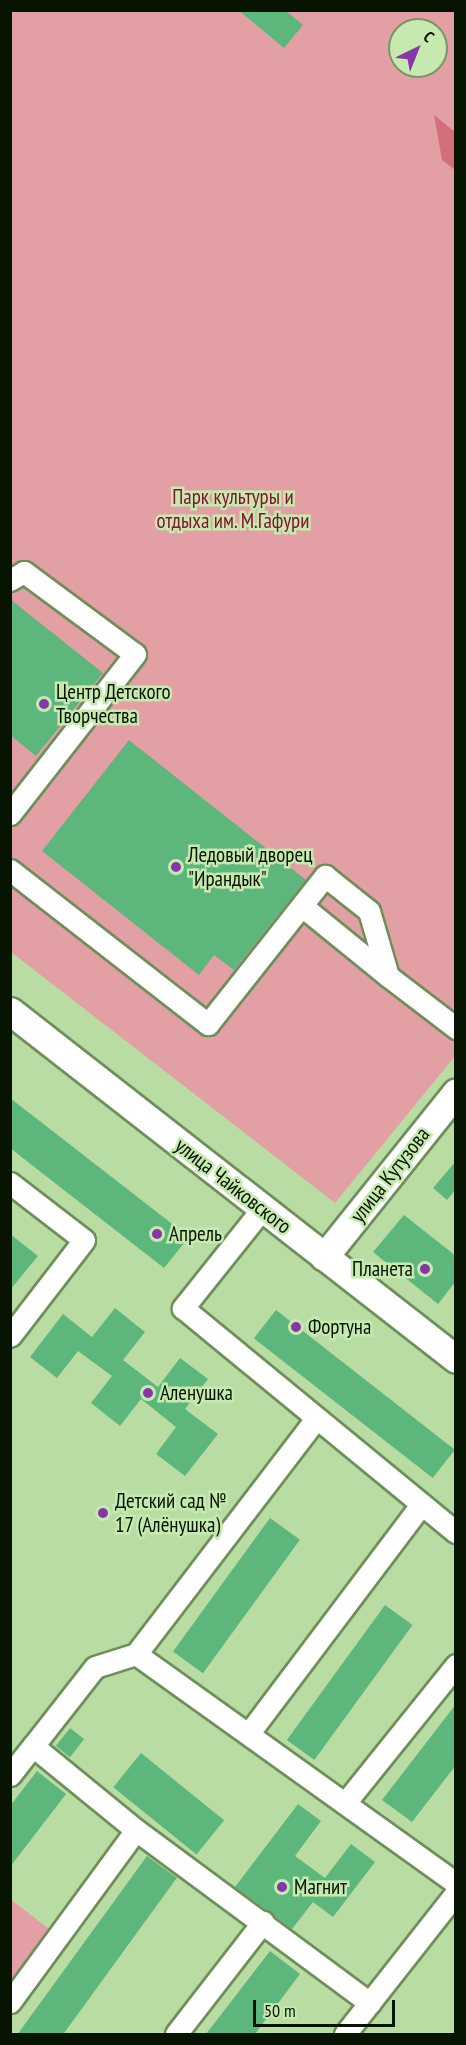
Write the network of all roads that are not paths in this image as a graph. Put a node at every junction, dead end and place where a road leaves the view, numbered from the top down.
1 (10, 580) edge
2 (10, 814) edge
3 (10, 870) edge
4 (302, 906) junction
5 (388, 976) junction
6 (10, 1011) edge
7 (456, 1028) edge
8 (456, 1092) edge
9 (10, 1183) edge
10 (262, 1209) junction
11 (324, 1257) junction
12 (10, 1336) edge
13 (456, 1359) edge
14 (315, 1420) junction
15 (421, 1505) junction
16 (456, 1532) edge
17 (135, 1654) junction
18 (456, 1665) edge
19 (249, 1733) junction
20 (33, 1746) junction
21 (10, 1775) edge
22 (345, 1803) junction
23 (136, 1830) junction
24 (456, 1883) edge
25 (456, 1893) edge
26 (263, 1922) junction
27 (10, 2002) edge
28 (370, 2003) junction
29 (356, 2031) edge
30 (176, 2034) edge

1 - 2 street
3 - 4 street
4 - 5 street
4 - 5 street
5 - 7 street
6 - 10 main road, улица Чайковского
8 - 11 main road, улица Кутузова
9 - 12 street
10 - 11 main road, улица Чайковского
10 - 14 street
11 - 13 main road, улица Чайковского
14 - 15 street
14 - 17 street
15 - 16 street
15 - 19 street
17 - 19 street
17 - 20 street
18 - 22 street
19 - 22 street
20 - 21 street
20 - 23 street
22 - 24 street
23 - 26 street
23 - 27 street
25 - 28 street
26 - 28 street
26 - 30 street
28 - 29 street

